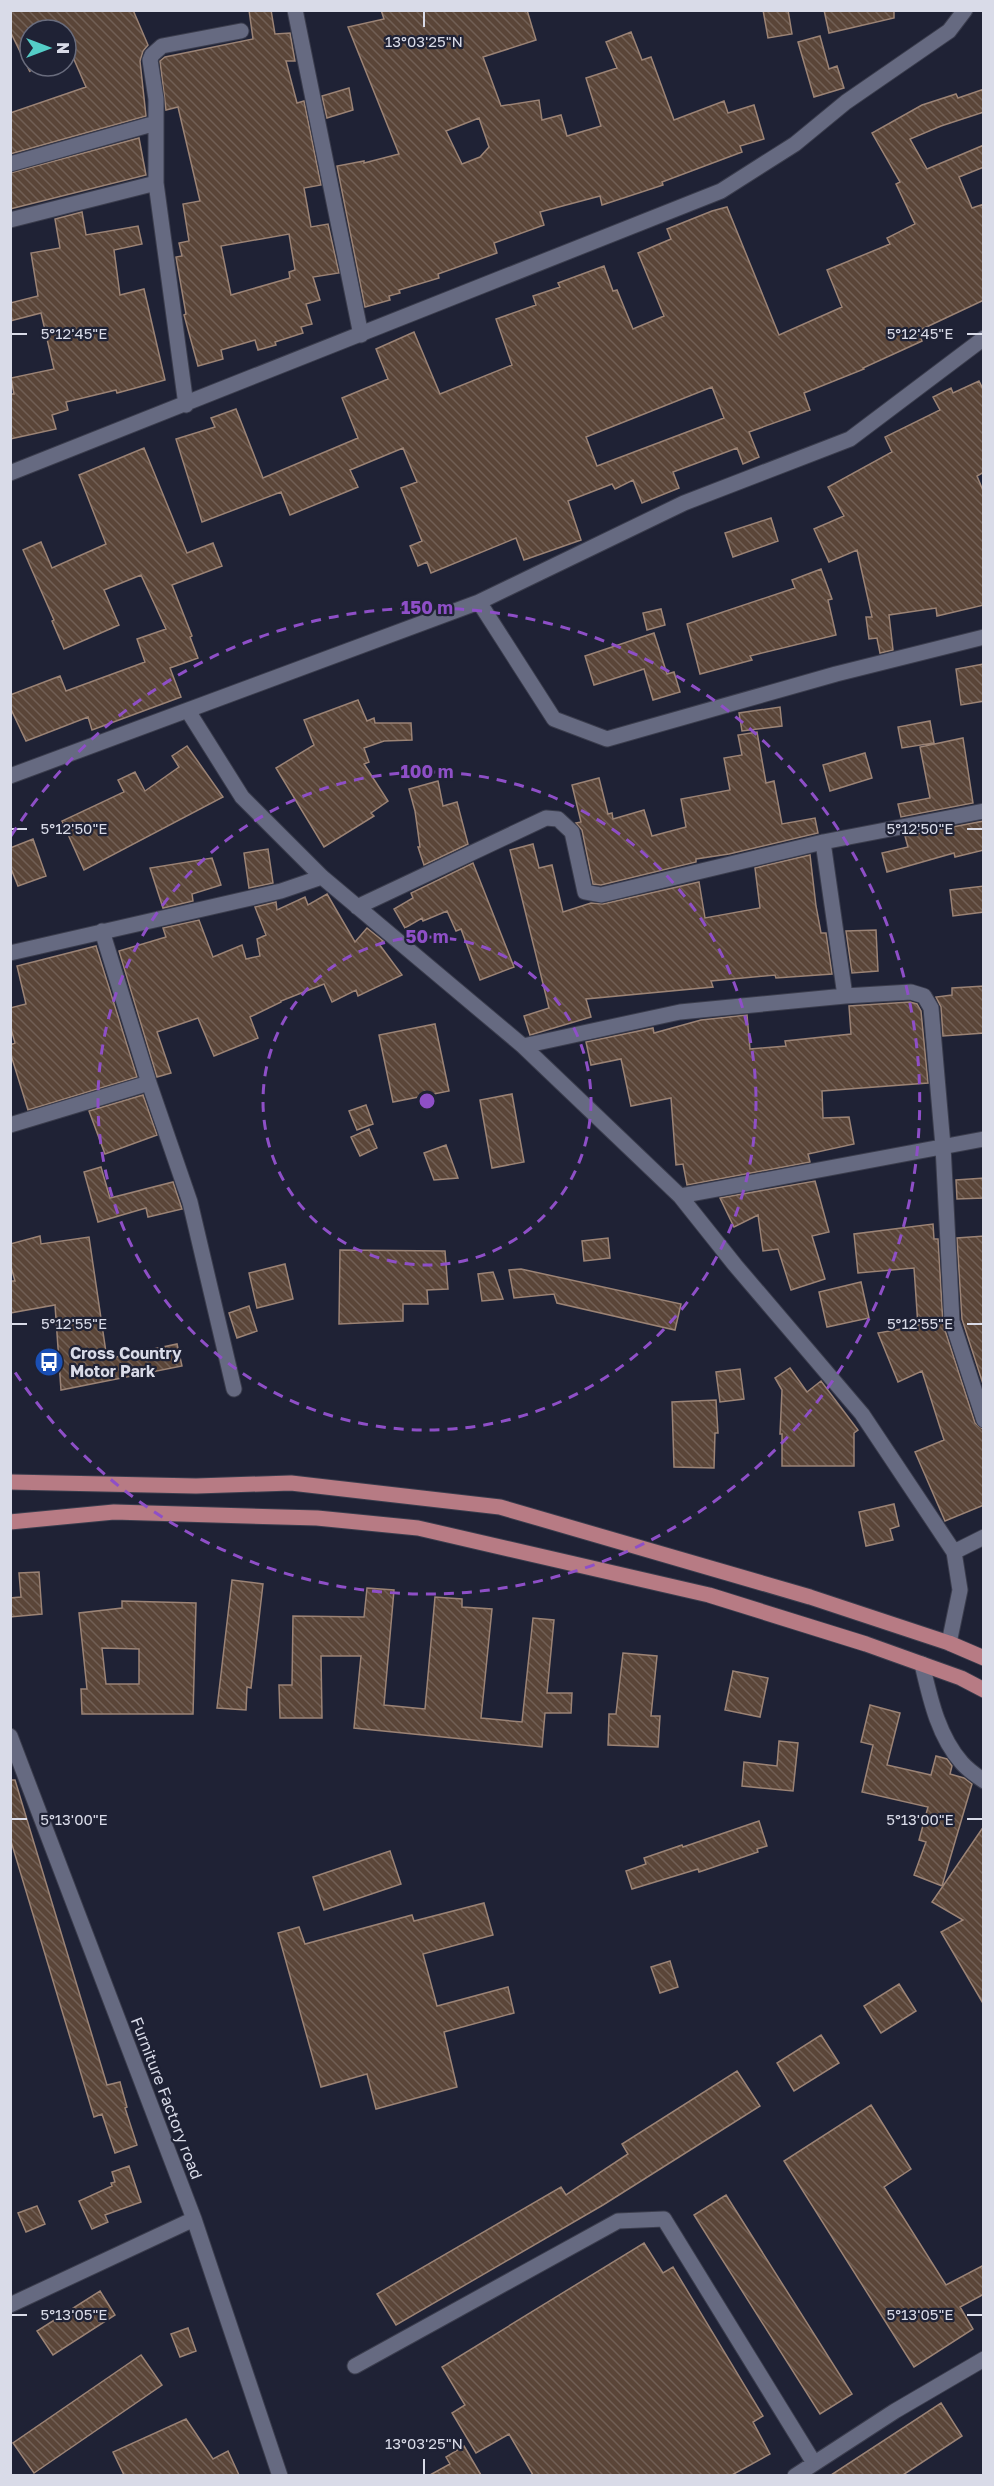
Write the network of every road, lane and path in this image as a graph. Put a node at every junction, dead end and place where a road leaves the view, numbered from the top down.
1 (295, 10) edge
2 (965, 10) edge
3 (241, 31) dead end
4 (156, 123) junction
5 (10, 164) edge
6 (156, 183) junction
7 (10, 220) edge
8 (361, 335) junction
9 (984, 338) edge
10 (186, 405) junction
11 (10, 473) edge
12 (479, 602) junction
13 (984, 637) edge
14 (188, 711) junction
15 (10, 776) edge
16 (984, 811) edge
17 (823, 842) junction
18 (322, 877) junction
19 (357, 907) junction
20 (102, 931) junction
21 (10, 953) edge
22 (845, 996) junction
23 (523, 1046) junction
24 (149, 1083) junction
25 (10, 1125) edge
26 (984, 1138) edge
27 (943, 1146) junction
28 (680, 1196) junction
29 (234, 1389) dead end
30 (984, 1420) edge
31 (10, 1482) edge
32 (10, 1522) edge
33 (984, 1537) edge
34 (954, 1552) junction
35 (949, 1643) junction
36 (984, 1658) edge
37 (922, 1664) junction
38 (984, 1690) edge
39 (10, 1736) edge
40 (984, 1781) edge
41 (194, 2220) junction
42 (10, 2304) edge
43 (984, 2359) edge
44 (355, 2366) dead end
45 (814, 2463) junction
46 (280, 2475) edge
47 (795, 2475) edge

1 - 8 street
2 - 8 street
3 - 4 street
4 - 5 street
4 - 6 street
6 - 7 street
6 - 10 street
8 - 10 street
9 - 12 street
10 - 11 street
12 - 13 street
12 - 14 street
14 - 15 street
14 - 18 street
16 - 17 street
17 - 19 street
17 - 22 street
18 - 19 street
18 - 20 street
19 - 23 street
20 - 21 street
20 - 24 street
22 - 23 street
22 - 27 street
23 - 28 street
24 - 25 street
24 - 29 street
26 - 27 street
27 - 28 street
27 - 30 street
28 - 34 street
31 - 35 main road
32 - 37 main road
33 - 34 street
34 - 35 street
35 - 36 main road
37 - 38 main road
37 - 40 street
39 - 41 street, Furniture Factory road
41 - 42 street
41 - 46 street, Furniture Factory road
43 - 45 street
44 - 45 street
45 - 47 street

